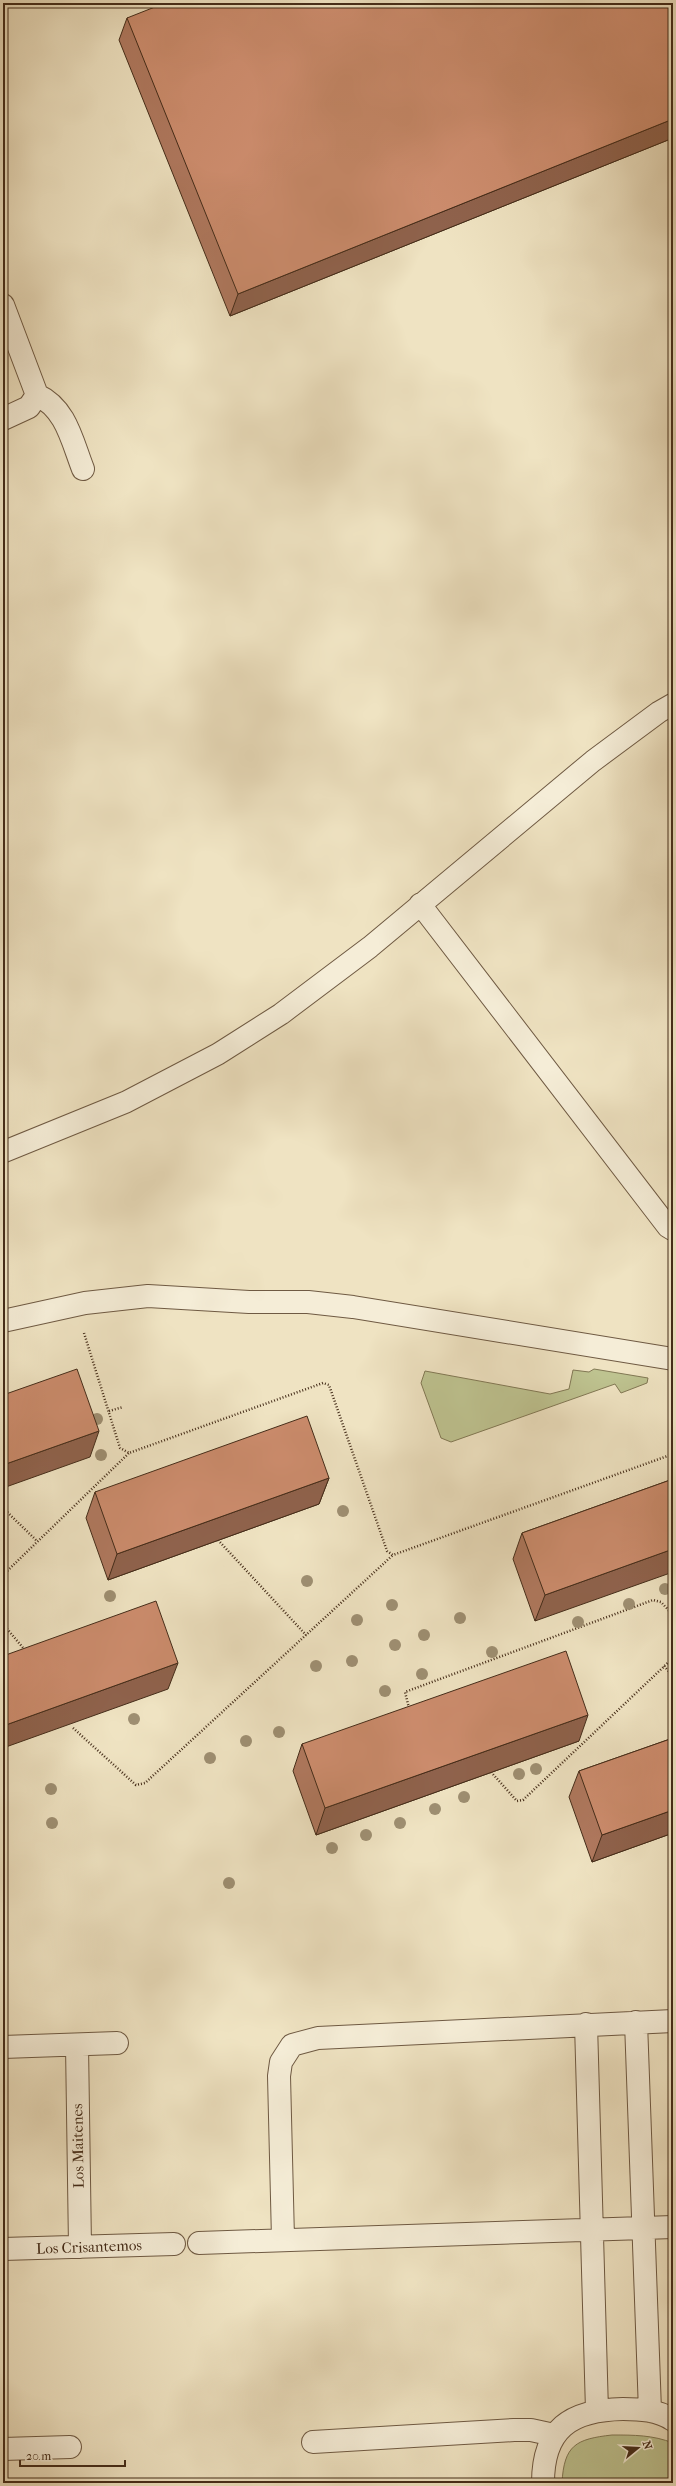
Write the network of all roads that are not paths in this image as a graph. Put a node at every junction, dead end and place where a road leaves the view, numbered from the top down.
1 (3, 305) edge
2 (36, 395) junction
3 (5, 418) edge
4 (83, 469) dead end
5 (673, 704) edge
6 (420, 904) junction
7 (3, 1152) edge
8 (673, 1230) edge
9 (3, 1322) edge
10 (673, 1359) edge
11 (673, 2021) edge
12 (636, 2022) junction
13 (586, 2024) junction
14 (117, 2043) dead end
15 (77, 2045) junction
16 (3, 2047) edge
17 (673, 2227) edge
18 (642, 2228) junction
19 (593, 2229) junction
20 (283, 2239) junction
21 (174, 2244) dead end
22 (199, 2244) dead end
23 (80, 2247) junction
24 (3, 2249) edge
25 (596, 2411) junction
26 (650, 2411) junction
27 (673, 2420) edge
28 (554, 2435) junction
29 (314, 2442) dead end
30 (70, 2447) dead end
31 (3, 2449) edge
32 (543, 2483) edge

1 - 2 street
2 - 3 street
2 - 4 street
5 - 6 lane
6 - 7 lane
6 - 8 lane
9 - 10 street
11 - 12 street
12 - 13 street
12 - 18 street
13 - 19 street
13 - 20 street
14 - 15 street
15 - 16 street
15 - 23 street, Los Maitenes
17 - 18 street
18 - 19 street
18 - 26 street
19 - 20 street
19 - 25 street
20 - 22 street
21 - 23 street, Los Crisantemos
23 - 24 street, Los Crisantemos
25 - 26 street
25 - 28 street
26 - 27 street
28 - 29 street
28 - 32 street
30 - 31 street

